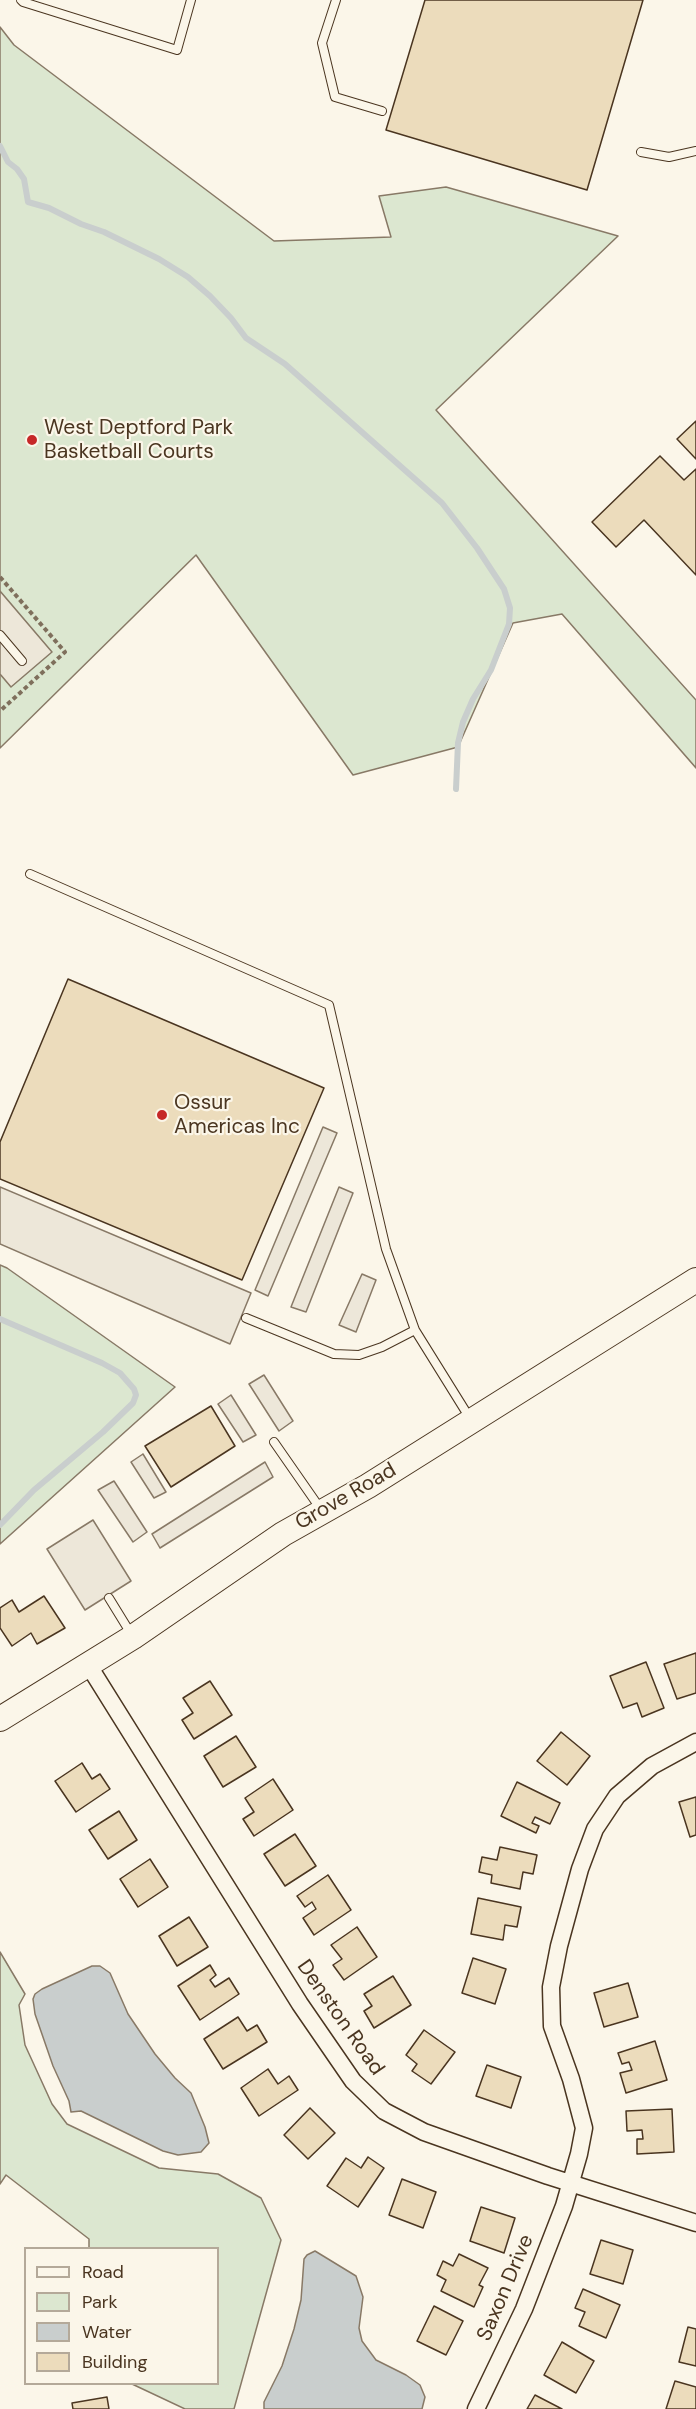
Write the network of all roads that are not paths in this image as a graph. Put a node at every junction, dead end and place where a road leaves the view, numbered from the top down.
1 (21, 0) edge
2 (191, 0) edge
3 (336, 0) edge
4 (382, 111) dead end
5 (696, 151) edge
6 (641, 152) dead end
7 (0, 635) edge
8 (22, 660) dead end
9 (30, 874) dead end
10 (696, 1280) edge
11 (246, 1318) dead end
12 (415, 1330) junction
13 (471, 1420) junction
14 (274, 1442) dead end
15 (322, 1511) junction
16 (110, 1598) dead end
17 (133, 1637) junction
18 (88, 1666) junction
19 (0, 1719) edge
20 (696, 1742) edge
21 (571, 2182) junction
22 (696, 2223) edge
23 (476, 2409) edge

1 - 2 lane
3 - 4 lane
5 - 6 lane
7 - 8 lane
9 - 12 lane
10 - 13 main road, Grove Road
11 - 12 lane
12 - 13 lane
13 - 15 main road, Grove Road
14 - 15 lane
15 - 17 main road, Grove Road
16 - 17 lane
17 - 18 main road, Grove Road
18 - 19 main road, Grove Road
18 - 21 street, Denston Road
20 - 21 street, Saxon Drive
21 - 22 street, Denston Road
21 - 23 street, Saxon Drive

